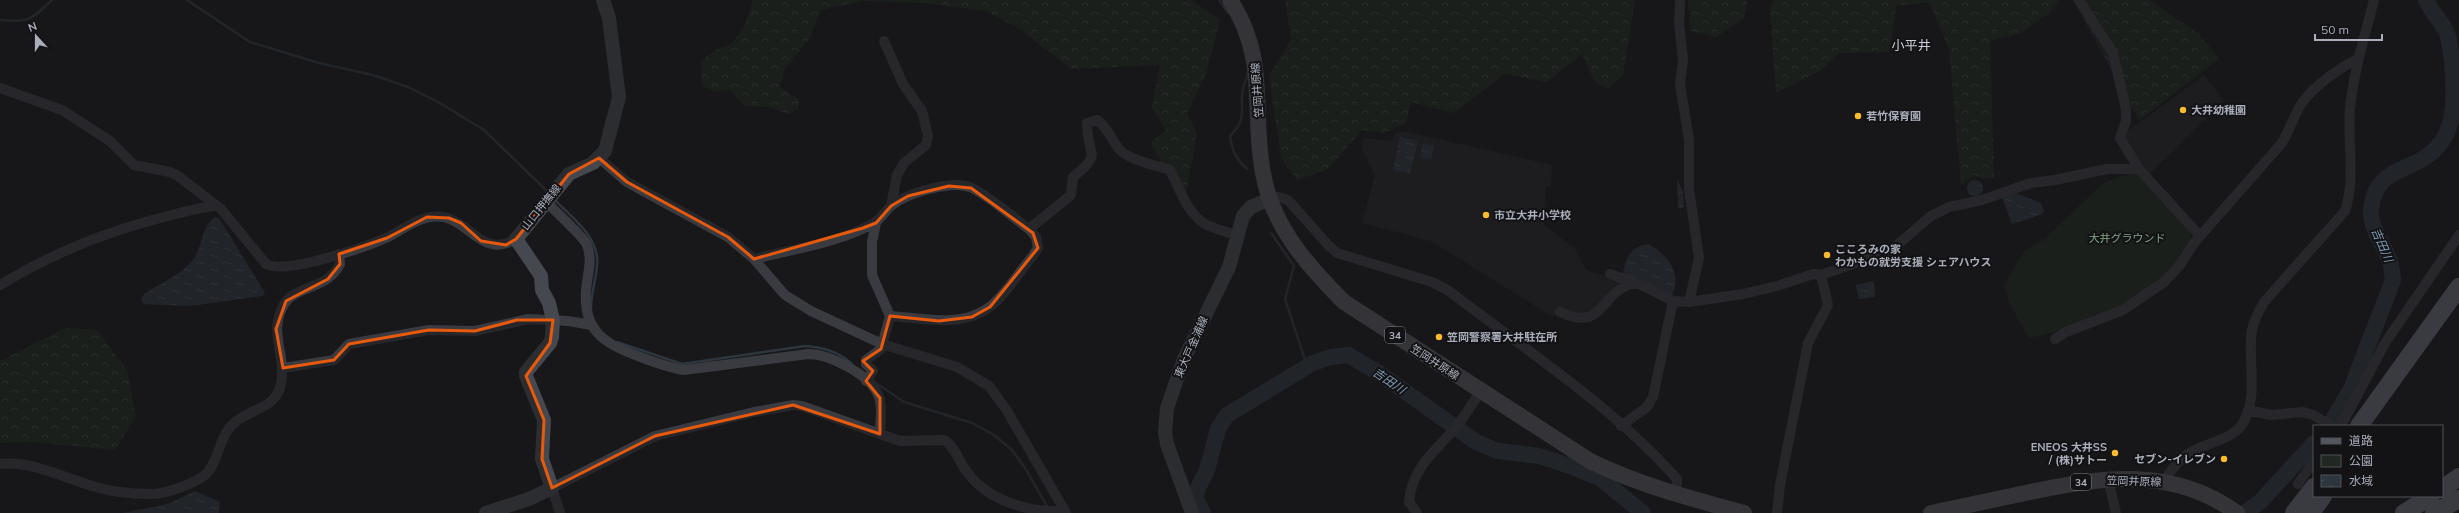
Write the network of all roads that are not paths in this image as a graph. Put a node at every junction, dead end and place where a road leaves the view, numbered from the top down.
1 (603, 0) edge
2 (1230, 0) edge
3 (1680, 0) edge
4 (2079, 0) edge
5 (2374, 0) edge
6 (884, 41) dead end
7 (2358, 59) junction
8 (0, 88) edge
9 (599, 158) junction
10 (2139, 169) junction
11 (549, 197) junction
12 (1270, 199) junction
13 (216, 206) junction
14 (891, 206) junction
15 (876, 223) junction
16 (1029, 229) junction
17 (2459, 235) edge
18 (1237, 236) junction
19 (2200, 236) junction
20 (516, 239) junction
21 (339, 254) junction
22 (754, 259) junction
23 (1610, 274) dead end
24 (1821, 275) junction
25 (1634, 283) junction
26 (0, 285) edge
27 (2459, 287) edge
28 (1674, 301) junction
29 (1689, 302) junction
30 (2459, 304) edge
31 (1560, 312) dead end
32 (890, 316) junction
33 (553, 320) junction
34 (592, 326) junction
35 (2055, 339) dead end
36 (882, 344) junction
37 (283, 368) junction
38 (868, 379) junction
39 (1481, 391) junction
40 (2248, 410) junction
41 (2329, 424) edge
42 (2343, 425) edge
43 (2360, 425) edge
44 (2372, 425) edge
45 (1622, 426) junction
46 (880, 434) junction
47 (0, 464) edge
48 (2313, 464) edge
49 (2459, 477) edge
50 (2108, 479) junction
51 (2164, 481) junction
52 (2306, 486) edge
53 (552, 488) junction
54 (2443, 488) edge
55 (1676, 494) junction
56 (2321, 497) edge
57 (2429, 497) edge
58 (2459, 500) edge
59 (2233, 510) edge
60 (1062, 512) edge
61 (486, 513) edge
62 (560, 513) edge
63 (1192, 513) edge
64 (1418, 513) edge
65 (1744, 513) edge
66 (1777, 513) edge
67 (1931, 513) edge
68 (2116, 513) edge
69 (2294, 513) edge
70 (2311, 513) edge
71 (2404, 513) edge
72 (2434, 513) edge

1 - 9 main road
2 - 12 main road, 笠岡井原線 / 34
3 - 29 street
4 - 10 street
5 - 7 street
6 - 14 street
7 - 19 street
7 - 40 street
8 - 13 street
9 - 11 main road, 山口押撫線
9 - 22 street
10 - 19 street
10 - 24 street
11 - 20 main road, 山口押撫線
11 - 34 street
12 - 18 main road, 東大戸金浦線
12 - 39 main road, 笠岡井原線 / 34
12 - 45 street
13 - 21 street
13 - 26 street
14 - 15 street
14 - 16 street
15 - 22 street
15 - 32 street
16 - 18 street
16 - 32 street
17 - 42 street
18 - 63 main road, 東大戸金浦線
19 - 35 street
20 - 21 street
20 - 33 main road, 山口押撫線
21 - 37 street
22 - 36 street
23 - 25 street
24 - 29 street
24 - 66 street
25 - 28 street
25 - 31 street
27 - 43 highway
28 - 29 street
28 - 45 street
30 - 44 highway
32 - 36 street
33 - 34 street
33 - 37 street
33 - 53 main road, 山口押撫線
34 - 38 street
36 - 38 street
36 - 60 street
37 - 47 street
38 - 46 street
39 - 55 main road, 笠岡井原線 / 34
39 - 64 street
40 - 41 street
40 - 51 street
45 - 55 street
46 - 53 street
46 - 60 street
48 - 52 street
49 - 54 highway
50 - 51 main road, 笠岡井原線 / 34
50 - 67 main road, 笠岡井原線 / 34
50 - 68 street
51 - 59 main road, 笠岡井原線 / 34
52 - 69 highway
53 - 61 main road
53 - 62 street
55 - 65 main road, 笠岡井原線 / 34
56 - 70 highway
57 - 71 highway
58 - 72 highway

